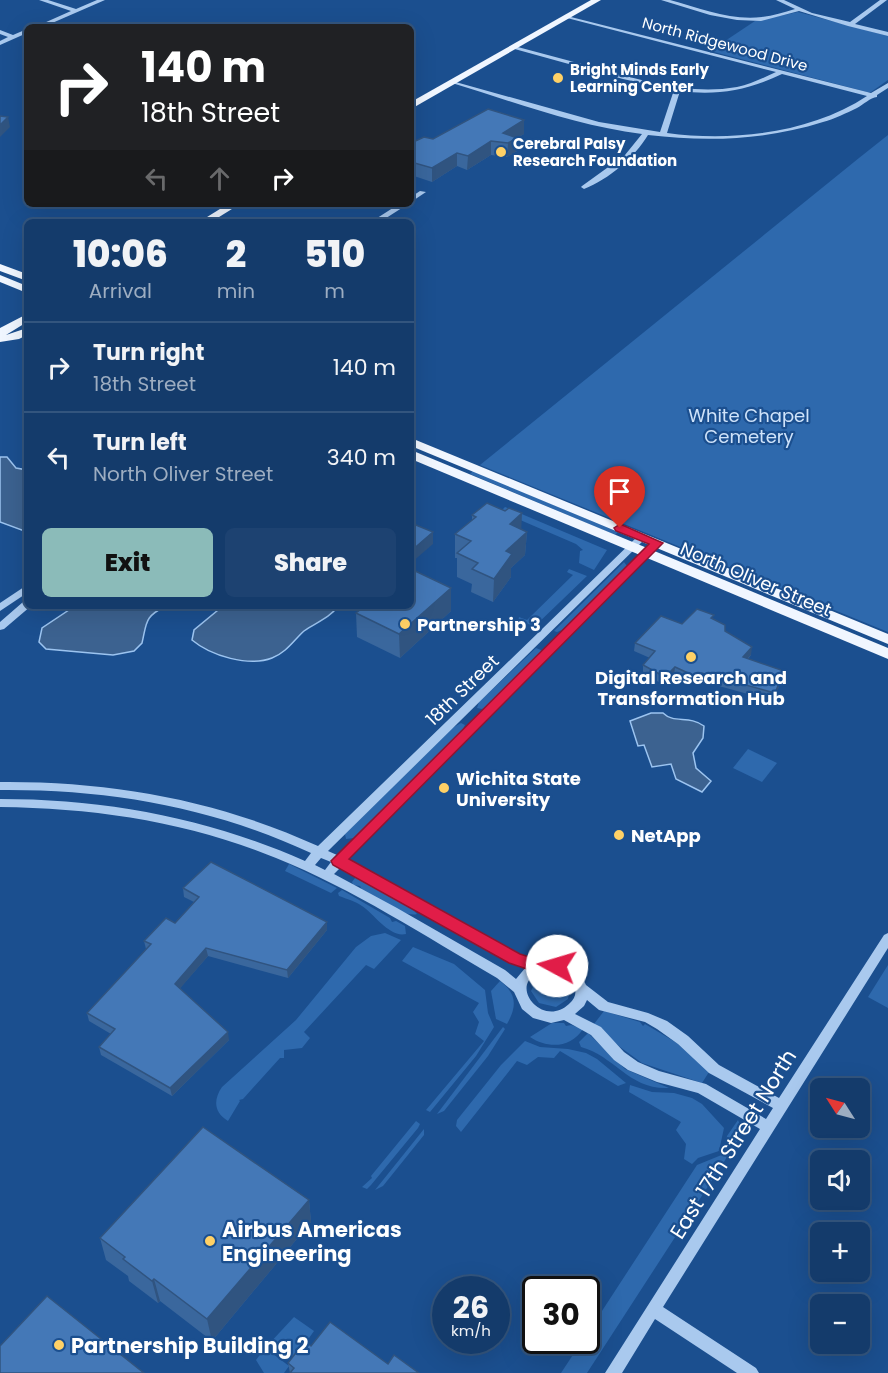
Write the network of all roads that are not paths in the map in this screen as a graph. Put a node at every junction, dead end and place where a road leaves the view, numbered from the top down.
1 (42, 0) edge
2 (102, 0) edge
3 (597, 0) edge
4 (664, 0) edge
5 (779, 0) edge
6 (884, 0) edge
7 (798, 10) junction
8 (76, 11) junction
9 (569, 16) junction
10 (46, 23) joint
11 (49, 24) edge
12 (850, 25) junction
13 (0, 32) edge
14 (24, 32) edge
15 (888, 34) edge
16 (14, 37) junction
17 (0, 43) edge
18 (514, 48) junction
19 (781, 72) junction
20 (454, 82) junction
21 (888, 86) edge
22 (677, 90) junction
23 (875, 96) junction
24 (414, 104) edge
25 (646, 132) junction
26 (663, 134) junction
27 (584, 187) dead end
28 (414, 190) edge
29 (414, 198) edge
30 (230, 207) edge
31 (399, 207) edge
32 (209, 219) edge
33 (380, 219) edge
34 (0, 267) edge
35 (24, 277) edge
36 (0, 278) edge
37 (24, 289) edge
38 (24, 319) edge
39 (24, 332) edge
40 (0, 338) edge
41 (414, 443) edge
42 (414, 455) edge
43 (637, 542) junction
44 (652, 548) junction
45 (24, 590) edge
46 (24, 607) edge
47 (0, 608) edge
48 (0, 627) edge
49 (888, 639) edge
50 (888, 654) edge
51 (0, 786) edge
52 (0, 803) edge
53 (319, 852) junction
54 (339, 861) junction
55 (307, 867) junction
56 (326, 876) junction
57 (888, 938) edge
58 (538, 967) junction
59 (519, 989) junction
60 (582, 989) junction
61 (565, 1015) junction
62 (781, 1106) junction
63 (768, 1127) junction
64 (654, 1310) junction
65 (613, 1373) edge
66 (751, 1373) edge

1 - 8 street
2 - 8 street
3 - 9 main road
4 - 7 street
5 - 7 street
6 - 12 street
7 - 12 street
8 - 10 street
9 - 18 main road
9 - 19 street, North Ridgewood Drive
10 - 11 street
12 - 15 street
13 - 16 street
14 - 16 street
16 - 17 street
18 - 20 main road
18 - 22 street
19 - 22 street
19 - 23 street, North Ridgewood Drive
20 - 24 main road
20 - 25 street
21 - 23 street
22 - 26 street
23 - 26 street
25 - 26 street
25 - 27 street
28 - 29 street
30 - 32 main road
31 - 33 street
34 - 35 main road
36 - 37 main road
38 - 40 main road
39 - 40 main road
41 - 43 main road, North Oliver Street
42 - 43 main road, North Oliver Street
43 - 44 main road, North Oliver Street
43 - 53 street, 18th Street
44 - 49 main road, North Oliver Street
44 - 50 main road, North Oliver Street
44 - 54 street, 18th Street
45 - 47 street
46 - 48 street
51 - 53 street
52 - 55 street
53 - 54 street
53 - 55 street, 18th Street
54 - 56 street, 18th Street
54 - 58 street
55 - 56 street
56 - 59 street
57 - 62 street, East 17th Street North
58 - 59 street
58 - 60 street
59 - 61 street
60 - 61 street
60 - 62 street
61 - 63 street
62 - 63 street, East 17th Street North
63 - 64 street, East 17th Street North
64 - 65 street, East 17th Street North
64 - 66 street

